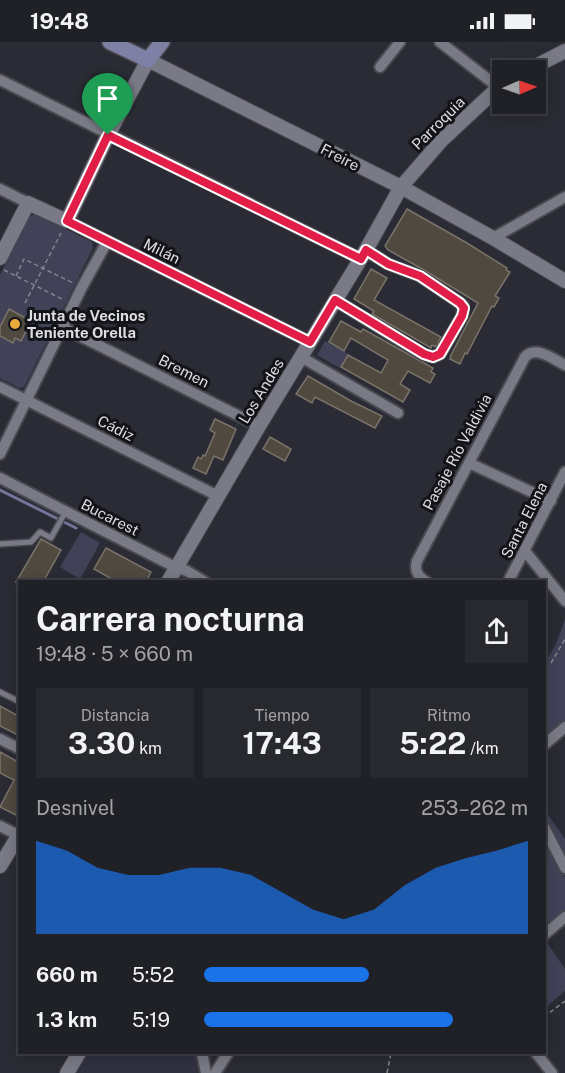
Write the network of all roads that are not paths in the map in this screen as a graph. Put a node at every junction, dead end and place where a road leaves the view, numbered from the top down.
1 (110, 42) edge
2 (162, 42) edge
3 (400, 42) edge
4 (440, 42) edge
5 (565, 51) edge
6 (148, 60) junction
7 (546, 61) edge
8 (380, 67) dead end
9 (0, 80) edge
10 (492, 80) edge
11 (492, 93) edge
12 (108, 135) junction
13 (401, 187) junction
14 (0, 189) edge
15 (565, 197) edge
16 (28, 203) junction
17 (67, 221) junction
18 (494, 238) junction
19 (106, 242) junction
20 (364, 254) junction
21 (0, 258) edge
22 (565, 281) edge
23 (335, 300) junction
24 (62, 327) junction
25 (310, 342) junction
26 (301, 357) junction
27 (565, 364) edge
28 (0, 387) edge
29 (26, 400) junction
30 (398, 413) dead end
31 (260, 426) junction
32 (0, 454) edge
33 (469, 463) junction
34 (565, 472) edge
35 (0, 478) edge
36 (218, 496) junction
37 (551, 501) junction
38 (66, 512) junction
39 (0, 544) edge
40 (525, 552) junction
41 (177, 568) junction
42 (169, 580) edge
43 (202, 580) edge
44 (424, 580) edge
45 (509, 580) edge
46 (565, 601) edge
47 (0, 692) edge
48 (18, 701) edge
49 (565, 728) edge
50 (0, 739) edge
51 (546, 743) edge
52 (18, 748) edge
53 (0, 826) edge
54 (546, 831) edge
55 (18, 835) edge
56 (18, 837) edge
57 (0, 866) edge
58 (565, 868) edge
59 (565, 917) edge
60 (546, 933) edge
61 (77, 1054) edge
62 (202, 1054) edge
63 (227, 1054) edge
64 (537, 1054) edge
65 (67, 1073) edge
66 (206, 1073) edge
67 (215, 1073) edge
68 (552, 1073) edge

1 - 6 main road, Freire
2 - 6 main road
3 - 8 street
4 - 10 street
5 - 7 street
6 - 12 street
6 - 13 street, Freire
9 - 12 street
11 - 13 street, Parroquia
12 - 17 street
12 - 20 street
13 - 18 street, Freire
13 - 20 street, Los Andes
14 - 16 street, Milán
15 - 18 street
16 - 17 street, Milán
16 - 21 street
17 - 19 street, Milán
18 - 22 street, Freire
19 - 24 street
19 - 25 street, Milán
20 - 23 street, Los Andes
20 - 23 street
23 - 25 street, Los Andes
24 - 29 street
24 - 31 street, Bremen
25 - 26 street, Los Andes
26 - 30 street
26 - 31 street, Los Andes
27 - 33 street, Pasaje Río Valdivia
28 - 29 street, Cádiz
29 - 32 street
29 - 36 street, Cádiz
31 - 36 street, Los Andes
33 - 37 street
33 - 44 street, Pasaje Río Valdivia
34 - 37 street, Santa Elena
35 - 38 street, Bucarest
36 - 41 street, Los Andes
37 - 40 street, Santa Elena
38 - 39 lane
38 - 41 street, Bucarest
40 - 45 street, Santa Elena
40 - 46 street
41 - 42 street, Los Andes
41 - 43 street, Bucarest
47 - 48 lane
49 - 51 street
50 - 52 street
53 - 55 street
54 - 58 street
56 - 57 street
59 - 60 street
61 - 65 street
62 - 66 street
63 - 67 street
64 - 68 street

